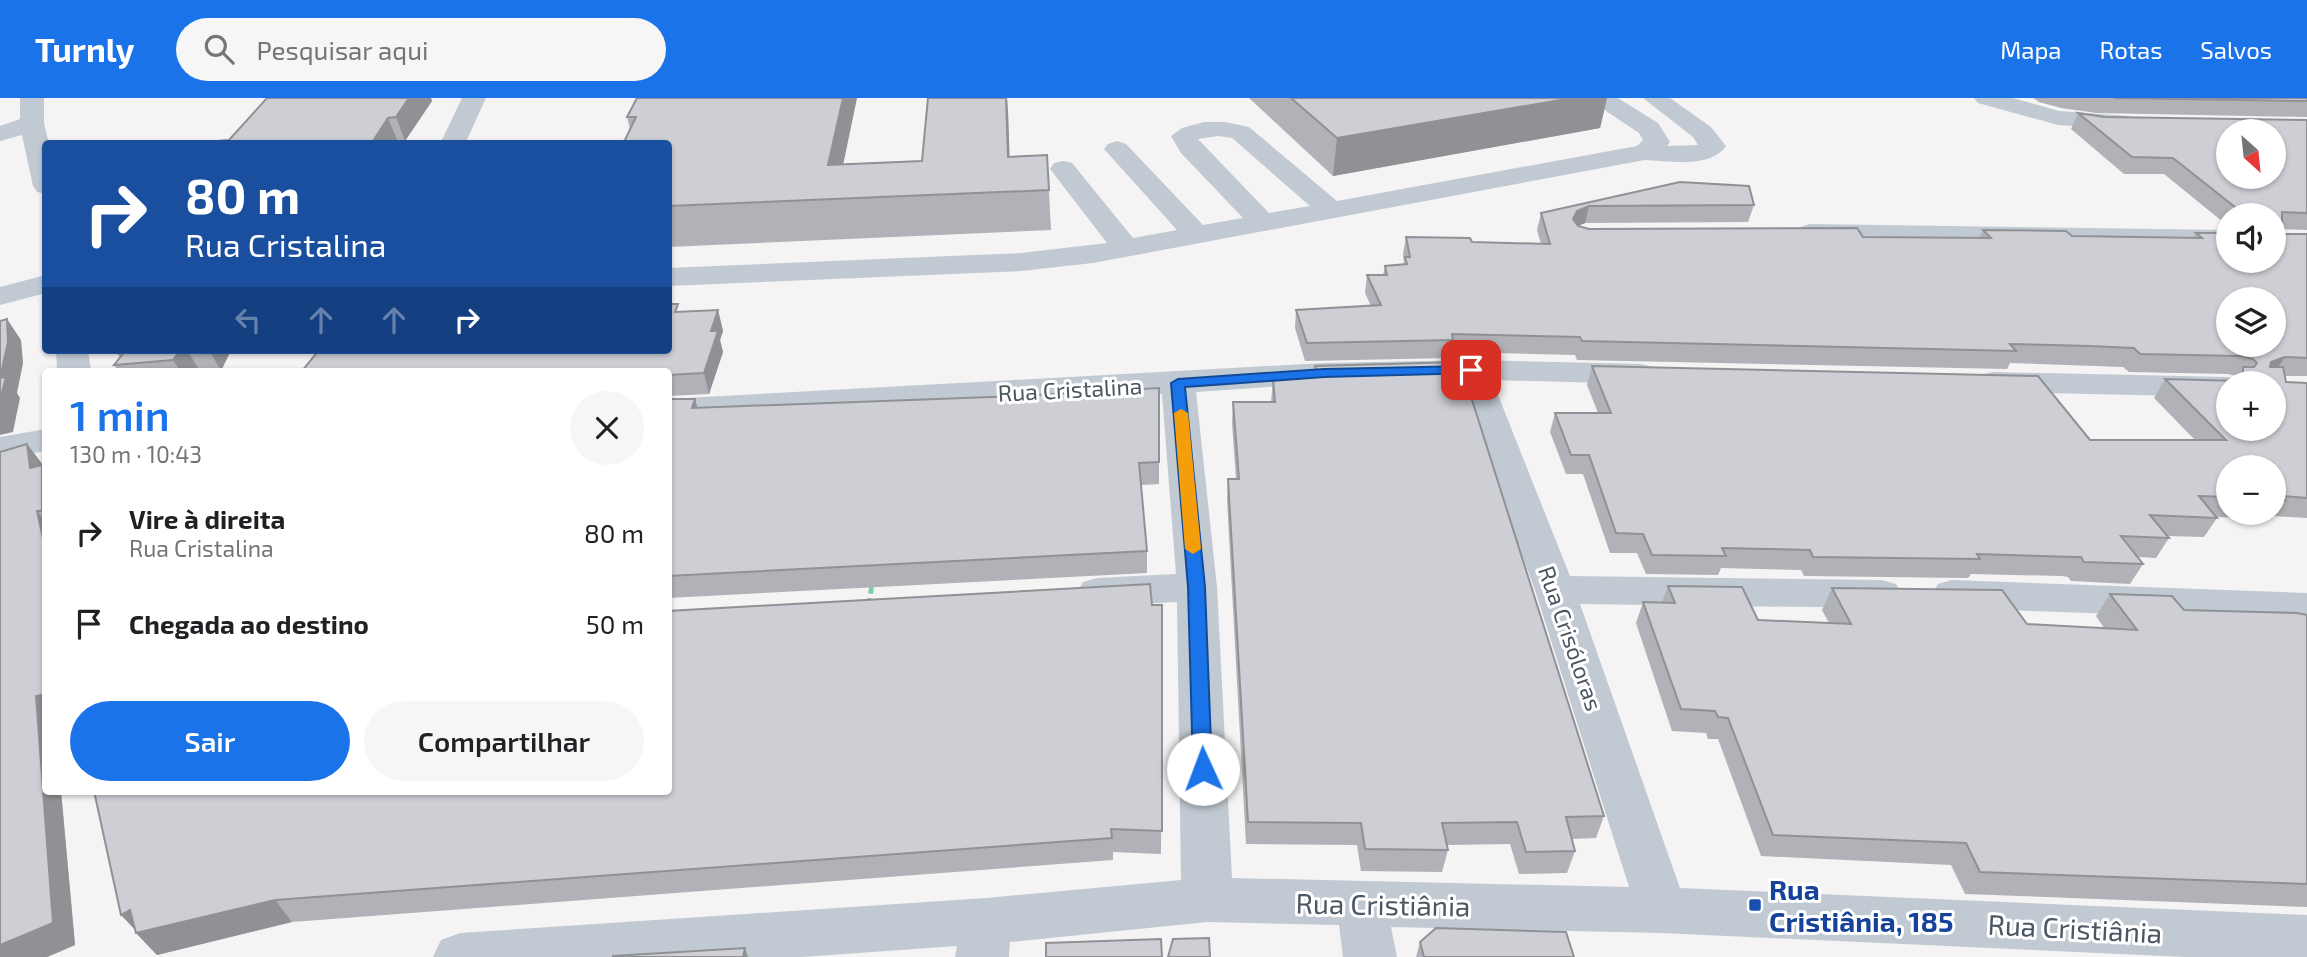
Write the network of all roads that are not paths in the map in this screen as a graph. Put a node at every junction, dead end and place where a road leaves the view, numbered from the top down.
1 (474, 98) edge
2 (1602, 98) edge
3 (1655, 98) edge
4 (1986, 98) edge
5 (32, 110) edge
6 (2153, 124) edge
7 (0, 134) edge
8 (454, 140) edge
9 (1117, 149) dead end
10 (1645, 152) junction
11 (42, 164) edge
12 (1063, 169) dead end
13 (1332, 209) junction
14 (1262, 222) junction
15 (1778, 233) edge
16 (1196, 234) junction
17 (2216, 239) edge
18 (1126, 248) junction
19 (672, 277) edge
20 (42, 285) edge
21 (0, 296) edge
22 (1471, 370) junction
23 (1678, 375) edge
24 (1965, 381) edge
25 (1178, 383) junction
26 (2216, 387) edge
27 (672, 409) edge
28 (42, 441) edge
29 (0, 448) edge
30 (1197, 587) junction
31 (1555, 590) junction
32 (1060, 594) edge
33 (2307, 607) edge
34 (1207, 900) junction
35 (1361, 903) junction
36 (1662, 910) junction
37 (984, 939) edge
38 (2307, 939) edge
39 (460, 957) edge
40 (1370, 957) edge

1 - 8 street
2 - 10 street
3 - 10 street
4 - 6 street
5 - 7 street
5 - 11 street
9 - 16 street
10 - 13 street
12 - 18 street
13 - 14 street
13 - 14 street
14 - 16 street
15 - 17 street
16 - 18 street
18 - 19 street
20 - 21 street
22 - 23 street, Rua Cristalina
22 - 25 street, Rua Cristalina
22 - 31 street, Rua Crisóloras
24 - 26 street
25 - 27 street, Rua Cristalina
25 - 30 street
28 - 29 street
30 - 32 street
30 - 34 street
31 - 33 street
31 - 36 street, Rua Crisóloras
34 - 35 street, Rua Cristiânia
34 - 37 street, Rua Cristiânia
35 - 36 street, Rua Cristiânia
35 - 40 street
36 - 38 street, Rua Cristiânia
37 - 39 street, Rua Cristiânia

